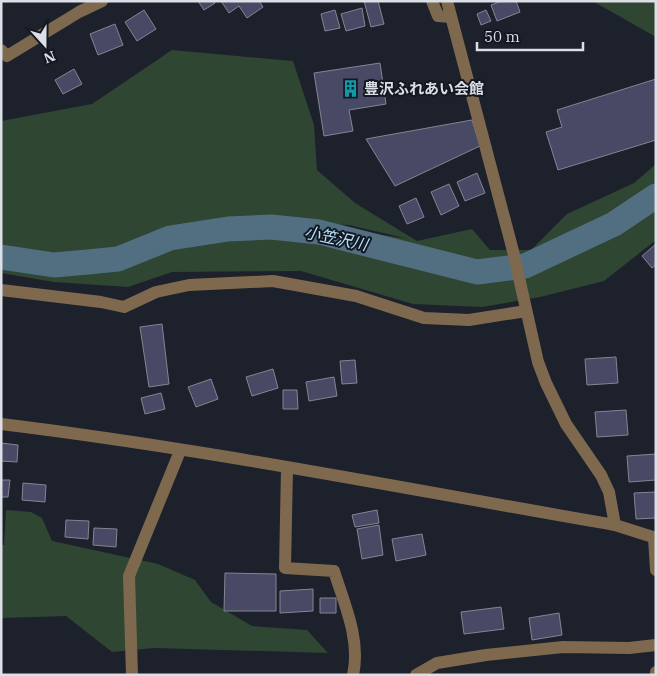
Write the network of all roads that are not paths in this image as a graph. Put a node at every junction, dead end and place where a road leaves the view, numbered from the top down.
1 (102, 1) edge
2 (432, 1) edge
3 (447, 1) edge
4 (451, 17) junction
5 (1, 50) edge
6 (1, 290) edge
7 (526, 311) junction
8 (1, 424) edge
9 (180, 451) junction
10 (287, 468) junction
11 (615, 525) junction
12 (655, 538) edge
13 (656, 570) edge
14 (656, 644) edge
15 (132, 675) edge
16 (353, 675) edge
17 (416, 675) edge

1 - 5 street
2 - 4 street
3 - 4 street
4 - 7 street
6 - 7 street
7 - 11 street
8 - 9 street
9 - 10 street
9 - 15 street
10 - 11 street
10 - 16 street
11 - 12 street
12 - 13 street
14 - 17 street

